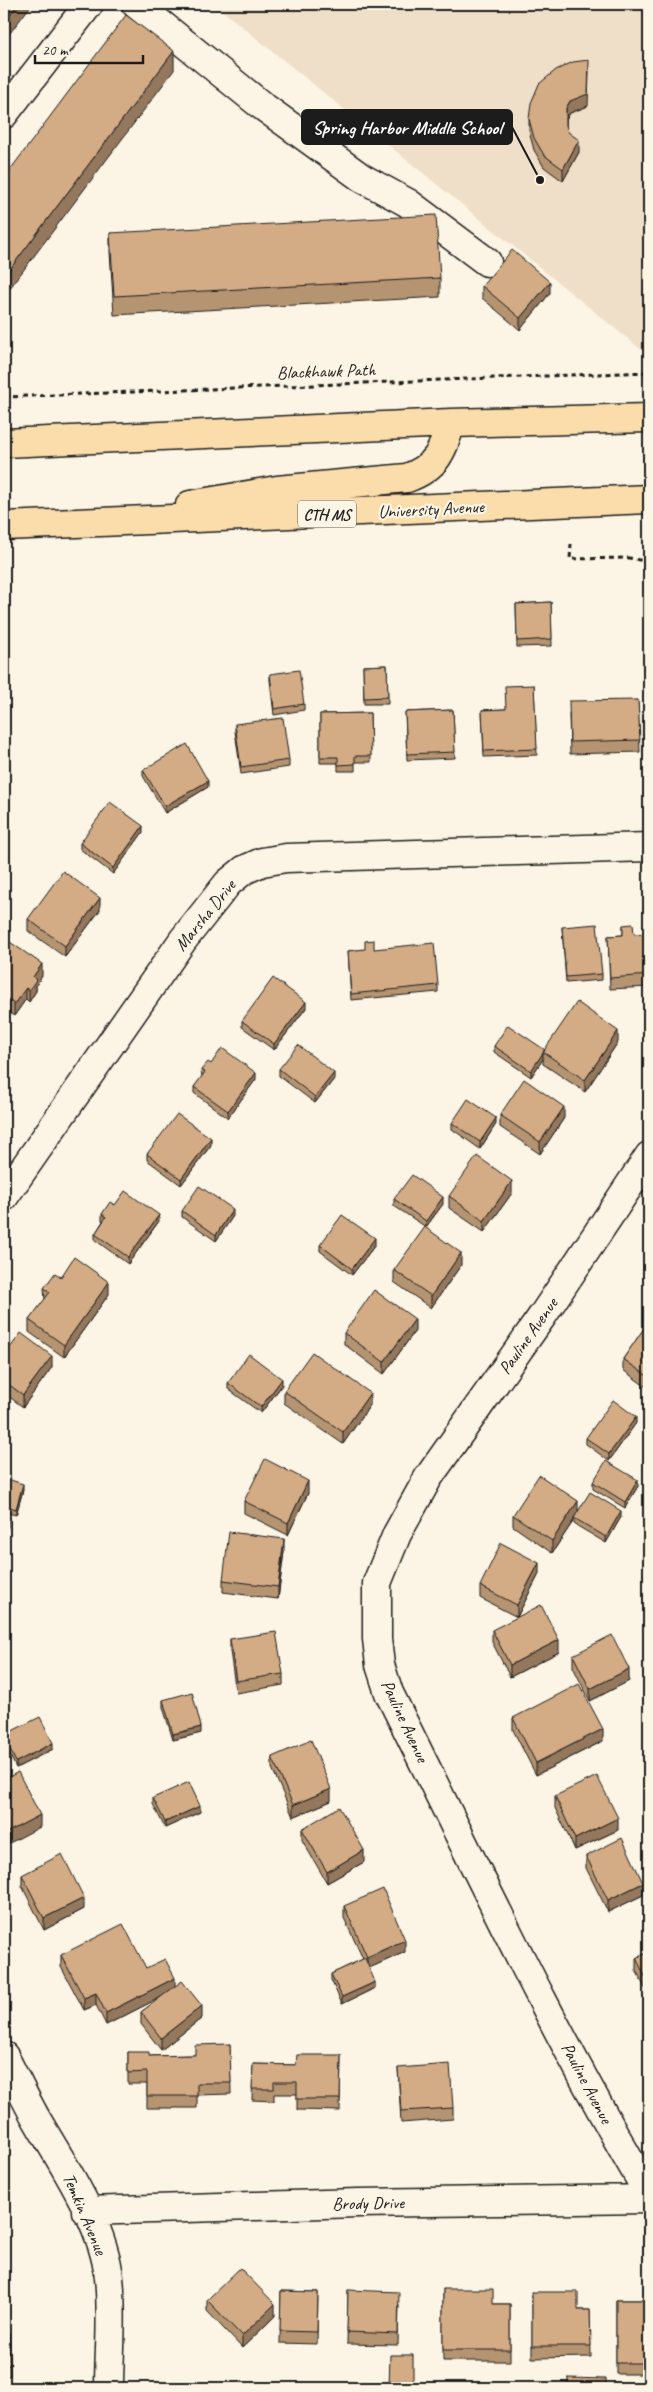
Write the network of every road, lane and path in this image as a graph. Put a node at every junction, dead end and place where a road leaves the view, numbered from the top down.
1 (89, 4) edge
2 (136, 4) edge
3 (4, 114) edge
4 (487, 262) dead end
5 (649, 372) edge
6 (4, 397) edge
7 (649, 418) edge
8 (450, 422) junction
9 (128, 437) junction
10 (4, 443) edge
11 (4, 463) edge
12 (649, 499) edge
13 (90, 522) junction
14 (4, 526) edge
15 (571, 544) dead end
16 (649, 562) edge
17 (649, 846) edge
18 (649, 1156) edge
19 (4, 1197) edge
20 (4, 2056) edge
21 (649, 2194) edge
22 (649, 2199) edge
23 (86, 2211) junction
24 (109, 2388) edge

1 - 3 street
2 - 4 street
5 - 6 path, Blackhawk Path
7 - 8 main road
8 - 9 main road
8 - 13 main road
9 - 10 main road
9 - 11 main road
12 - 13 main road, University Avenue / CTH MS
13 - 14 main road, University Avenue / CTH MS
15 - 16 path
17 - 19 street, Marsha Drive
18 - 21 street, Pauline Avenue
20 - 23 street, Temkin Avenue
22 - 23 street, Brody Drive
23 - 24 street, Temkin Avenue

